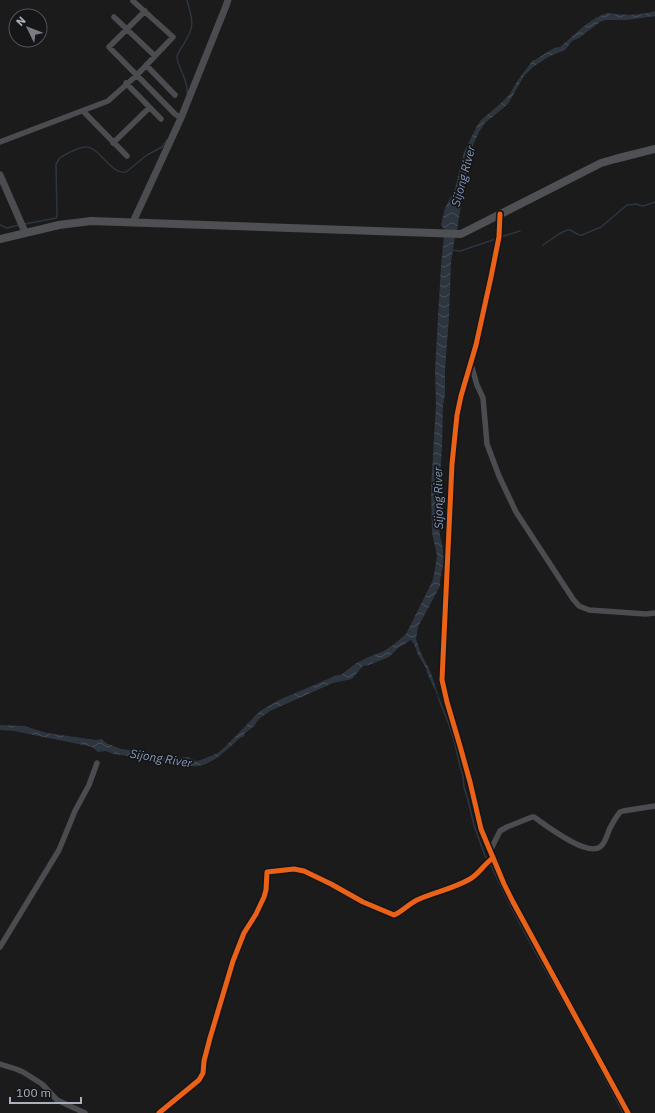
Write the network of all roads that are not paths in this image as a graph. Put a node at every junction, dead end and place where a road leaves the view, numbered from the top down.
1 (228, 0) edge
2 (133, 1) edge
3 (145, 11) junction
4 (114, 17) dead end
5 (127, 30) junction
6 (155, 56) junction
7 (146, 65) junction
8 (136, 75) junction
9 (126, 84) junction
10 (175, 95) dead end
11 (149, 108) junction
12 (82, 110) junction
13 (181, 118) junction
14 (161, 119) dead end
15 (0, 142) edge
16 (114, 143) junction
17 (655, 149) edge
18 (126, 156) dead end
19 (0, 175) edge
20 (500, 214) junction
21 (133, 222) junction
22 (25, 232) junction
23 (0, 239) edge
24 (471, 363) junction
25 (655, 613) edge
26 (97, 763) dead end
27 (655, 806) edge
28 (490, 851) junction
29 (493, 858) junction
30 (0, 947) edge
31 (0, 1064) edge
32 (85, 1113) edge
33 (159, 1113) edge
34 (628, 1113) edge

1 - 13 street
2 - 3 street
3 - 5 street
3 - 6 street
4 - 5 street
5 - 6 street
5 - 8 street
6 - 7 street
7 - 8 street
7 - 10 street
8 - 9 street
8 - 13 street
9 - 11 street
9 - 12 street
11 - 14 street
11 - 16 street
12 - 15 street
12 - 16 street
13 - 21 street
16 - 18 street
17 - 20 main road
19 - 22 street
20 - 21 main road
20 - 24 street
21 - 22 main road
22 - 23 main road
24 - 25 street
24 - 28 street
26 - 30 street
27 - 28 street
28 - 29 street
29 - 33 street
29 - 34 street
31 - 32 street

